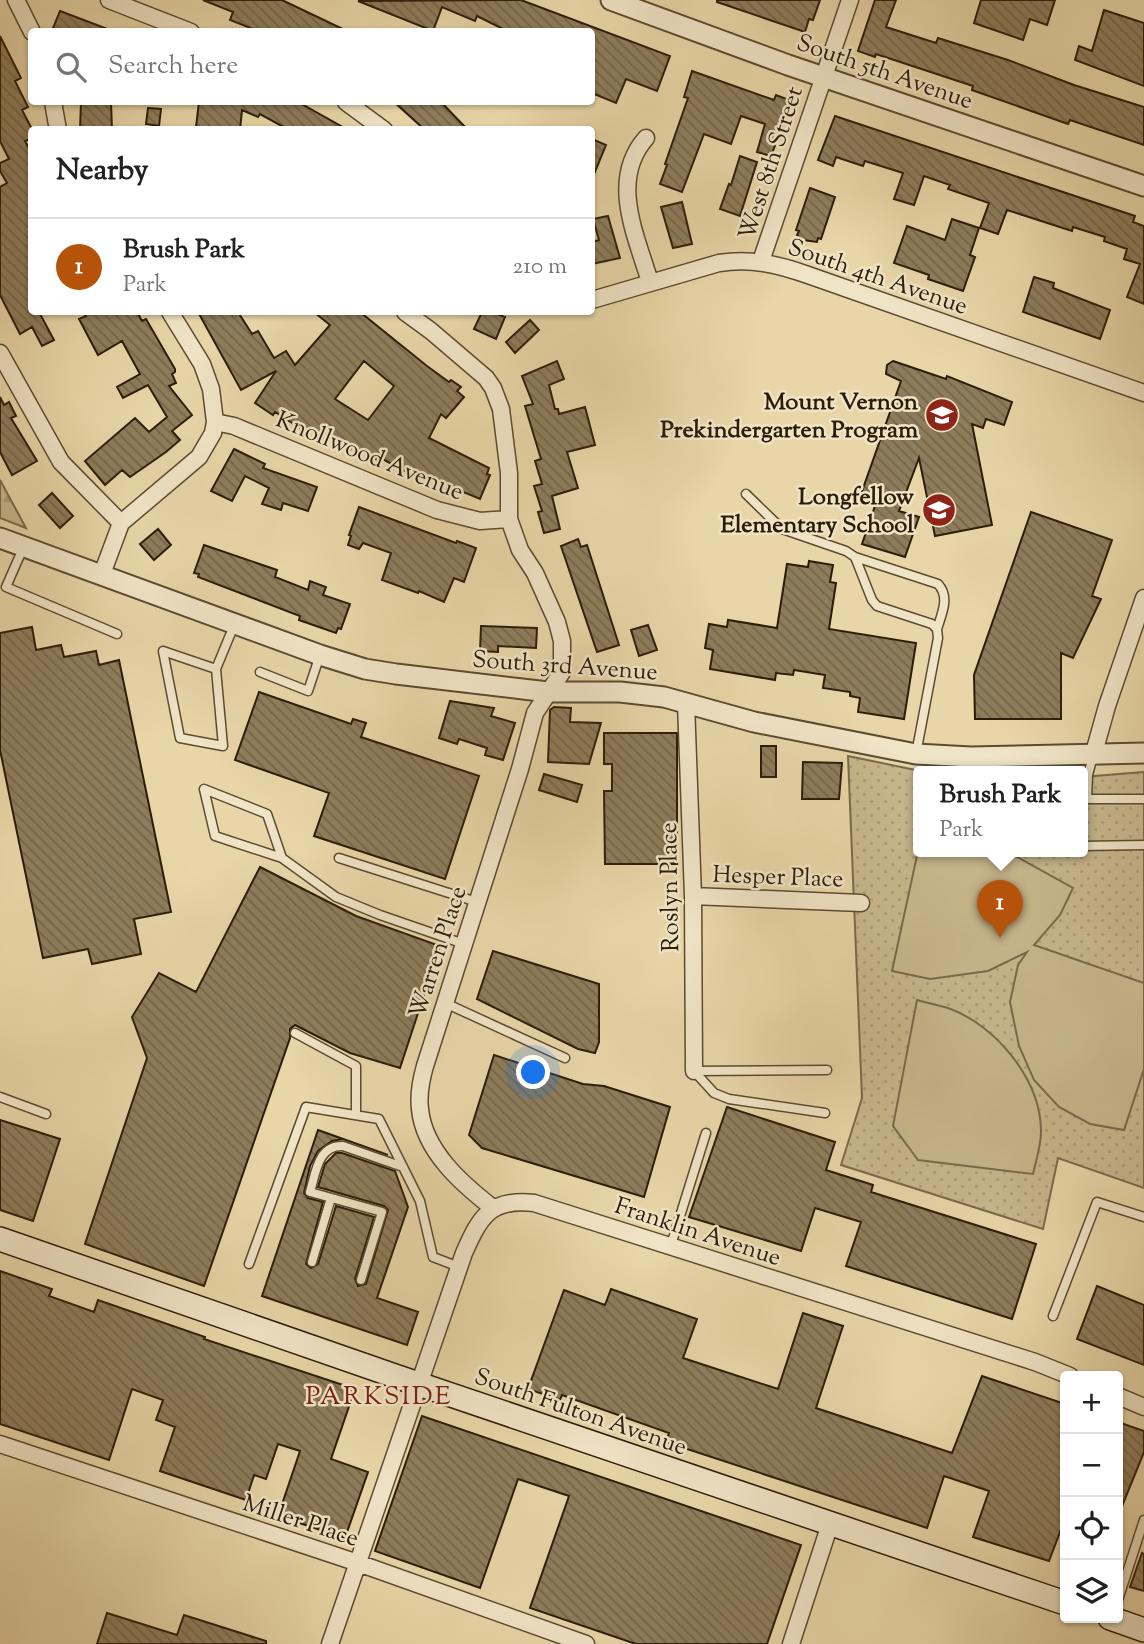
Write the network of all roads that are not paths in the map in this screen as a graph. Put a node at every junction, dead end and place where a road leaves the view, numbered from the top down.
1 (109, 0) edge
2 (611, 0) edge
3 (849, 0) edge
4 (19, 3) edge
5 (30, 28) edge
6 (181, 28) edge
7 (823, 76) junction
8 (54, 105) edge
9 (350, 105) edge
10 (57, 126) edge
11 (379, 126) edge
12 (646, 138) dead end
13 (1144, 186) edge
14 (761, 261) junction
15 (650, 282) junction
16 (595, 299) edge
17 (172, 315) edge
18 (409, 315) edge
19 (0, 353) edge
20 (1144, 393) edge
21 (215, 422) junction
22 (746, 494) dead end
23 (509, 519) junction
24 (121, 523) junction
25 (0, 538) edge
26 (24, 546) junction
27 (855, 557) junction
28 (102, 574) junction
29 (1144, 598) edge
30 (234, 623) junction
31 (937, 629) junction
32 (117, 634) dead end
33 (320, 655) junction
34 (216, 669) junction
35 (260, 672) dead end
36 (548, 692) junction
37 (686, 703) junction
38 (1144, 753) edge
39 (916, 754) junction
40 (1093, 755) junction
41 (1088, 775) edge
42 (1088, 799) edge
43 (1144, 799) edge
44 (1088, 845) edge
45 (1144, 845) edge
46 (282, 858) junction
47 (339, 858) dead end
48 (693, 895) junction
49 (477, 902) junction
50 (860, 903) dead end
51 (464, 944) junction
52 (445, 1003) junction
53 (295, 1033) dead end
54 (565, 1058) dead end
55 (694, 1070) junction
56 (827, 1070) dead end
57 (0, 1097) edge
58 (825, 1113) dead end
59 (46, 1114) dead end
60 (356, 1115) junction
61 (706, 1133) dead end
62 (403, 1167) junction
63 (331, 1198) junction
64 (494, 1208) junction
65 (1144, 1217) edge
66 (0, 1239) edge
67 (671, 1245) junction
68 (312, 1262) dead end
69 (249, 1264) dead end
70 (459, 1267) junction
71 (360, 1280) dead end
72 (1053, 1316) dead end
73 (1060, 1372) edge
74 (420, 1383) junction
75 (1123, 1398) edge
76 (1144, 1407) edge
77 (0, 1444) edge
78 (1144, 1520) edge
79 (830, 1524) junction
80 (358, 1563) junction
81 (1123, 1585) edge
82 (1060, 1601) edge
83 (1123, 1622) edge
84 (1144, 1630) edge
85 (330, 1644) edge
86 (586, 1644) edge
87 (791, 1644) edge

1 - 6 street
2 - 7 street, South 5th Avenue
3 - 7 street, West 8th Street
4 - 5 street
7 - 13 street, South 5th Avenue
7 - 14 street, West 8th Street
8 - 10 street
9 - 11 street
12 - 15 street
14 - 15 street, South 4th Avenue
14 - 20 street, South 4th Avenue
15 - 16 street, South 4th Avenue
17 - 21 street
18 - 23 street
19 - 24 street
21 - 23 street, Knollwood Avenue
21 - 24 street
22 - 27 lane
23 - 36 street, Warren Place
24 - 28 street
25 - 26 street, South 3rd Avenue
26 - 28 street, South 3rd Avenue
26 - 32 lane
27 - 31 lane
27 - 31 lane
28 - 30 street, South 3rd Avenue
29 - 40 street
30 - 33 street, South 3rd Avenue
30 - 34 lane
31 - 39 lane
33 - 35 lane
33 - 36 street, South 3rd Avenue
34 - 34 lane
36 - 37 street, South 3rd Avenue
36 - 49 street, Warren Place
37 - 39 street, South 3rd Avenue
37 - 48 street, Roslyn Place
38 - 40 street, South 3rd Avenue
39 - 40 street, South 3rd Avenue
40 - 41 lane
42 - 43 lane
44 - 45 lane
46 - 46 lane
46 - 51 lane
47 - 49 lane
48 - 50 street, Hesper Place
48 - 55 street, Roslyn Place
49 - 51 street, Warren Place
51 - 52 street, Warren Place
52 - 54 lane
52 - 64 street, Warren Place
53 - 60 lane
55 - 56 lane
55 - 58 lane
57 - 59 lane
60 - 62 lane
60 - 69 lane
61 - 67 lane
62 - 63 lane
62 - 70 lane
63 - 68 lane
63 - 71 lane
64 - 67 street, Franklin Avenue
64 - 70 street
65 - 72 lane
66 - 74 main road, South Fulton Avenue
67 - 73 street, Franklin Avenue
70 - 74 street
74 - 79 main road, South Fulton Avenue
74 - 80 street
75 - 76 street
77 - 80 street, Miller Place
78 - 81 lane
79 - 82 main road, South Fulton Avenue
79 - 87 street
80 - 85 street
80 - 86 street, Miller Place
83 - 84 main road

